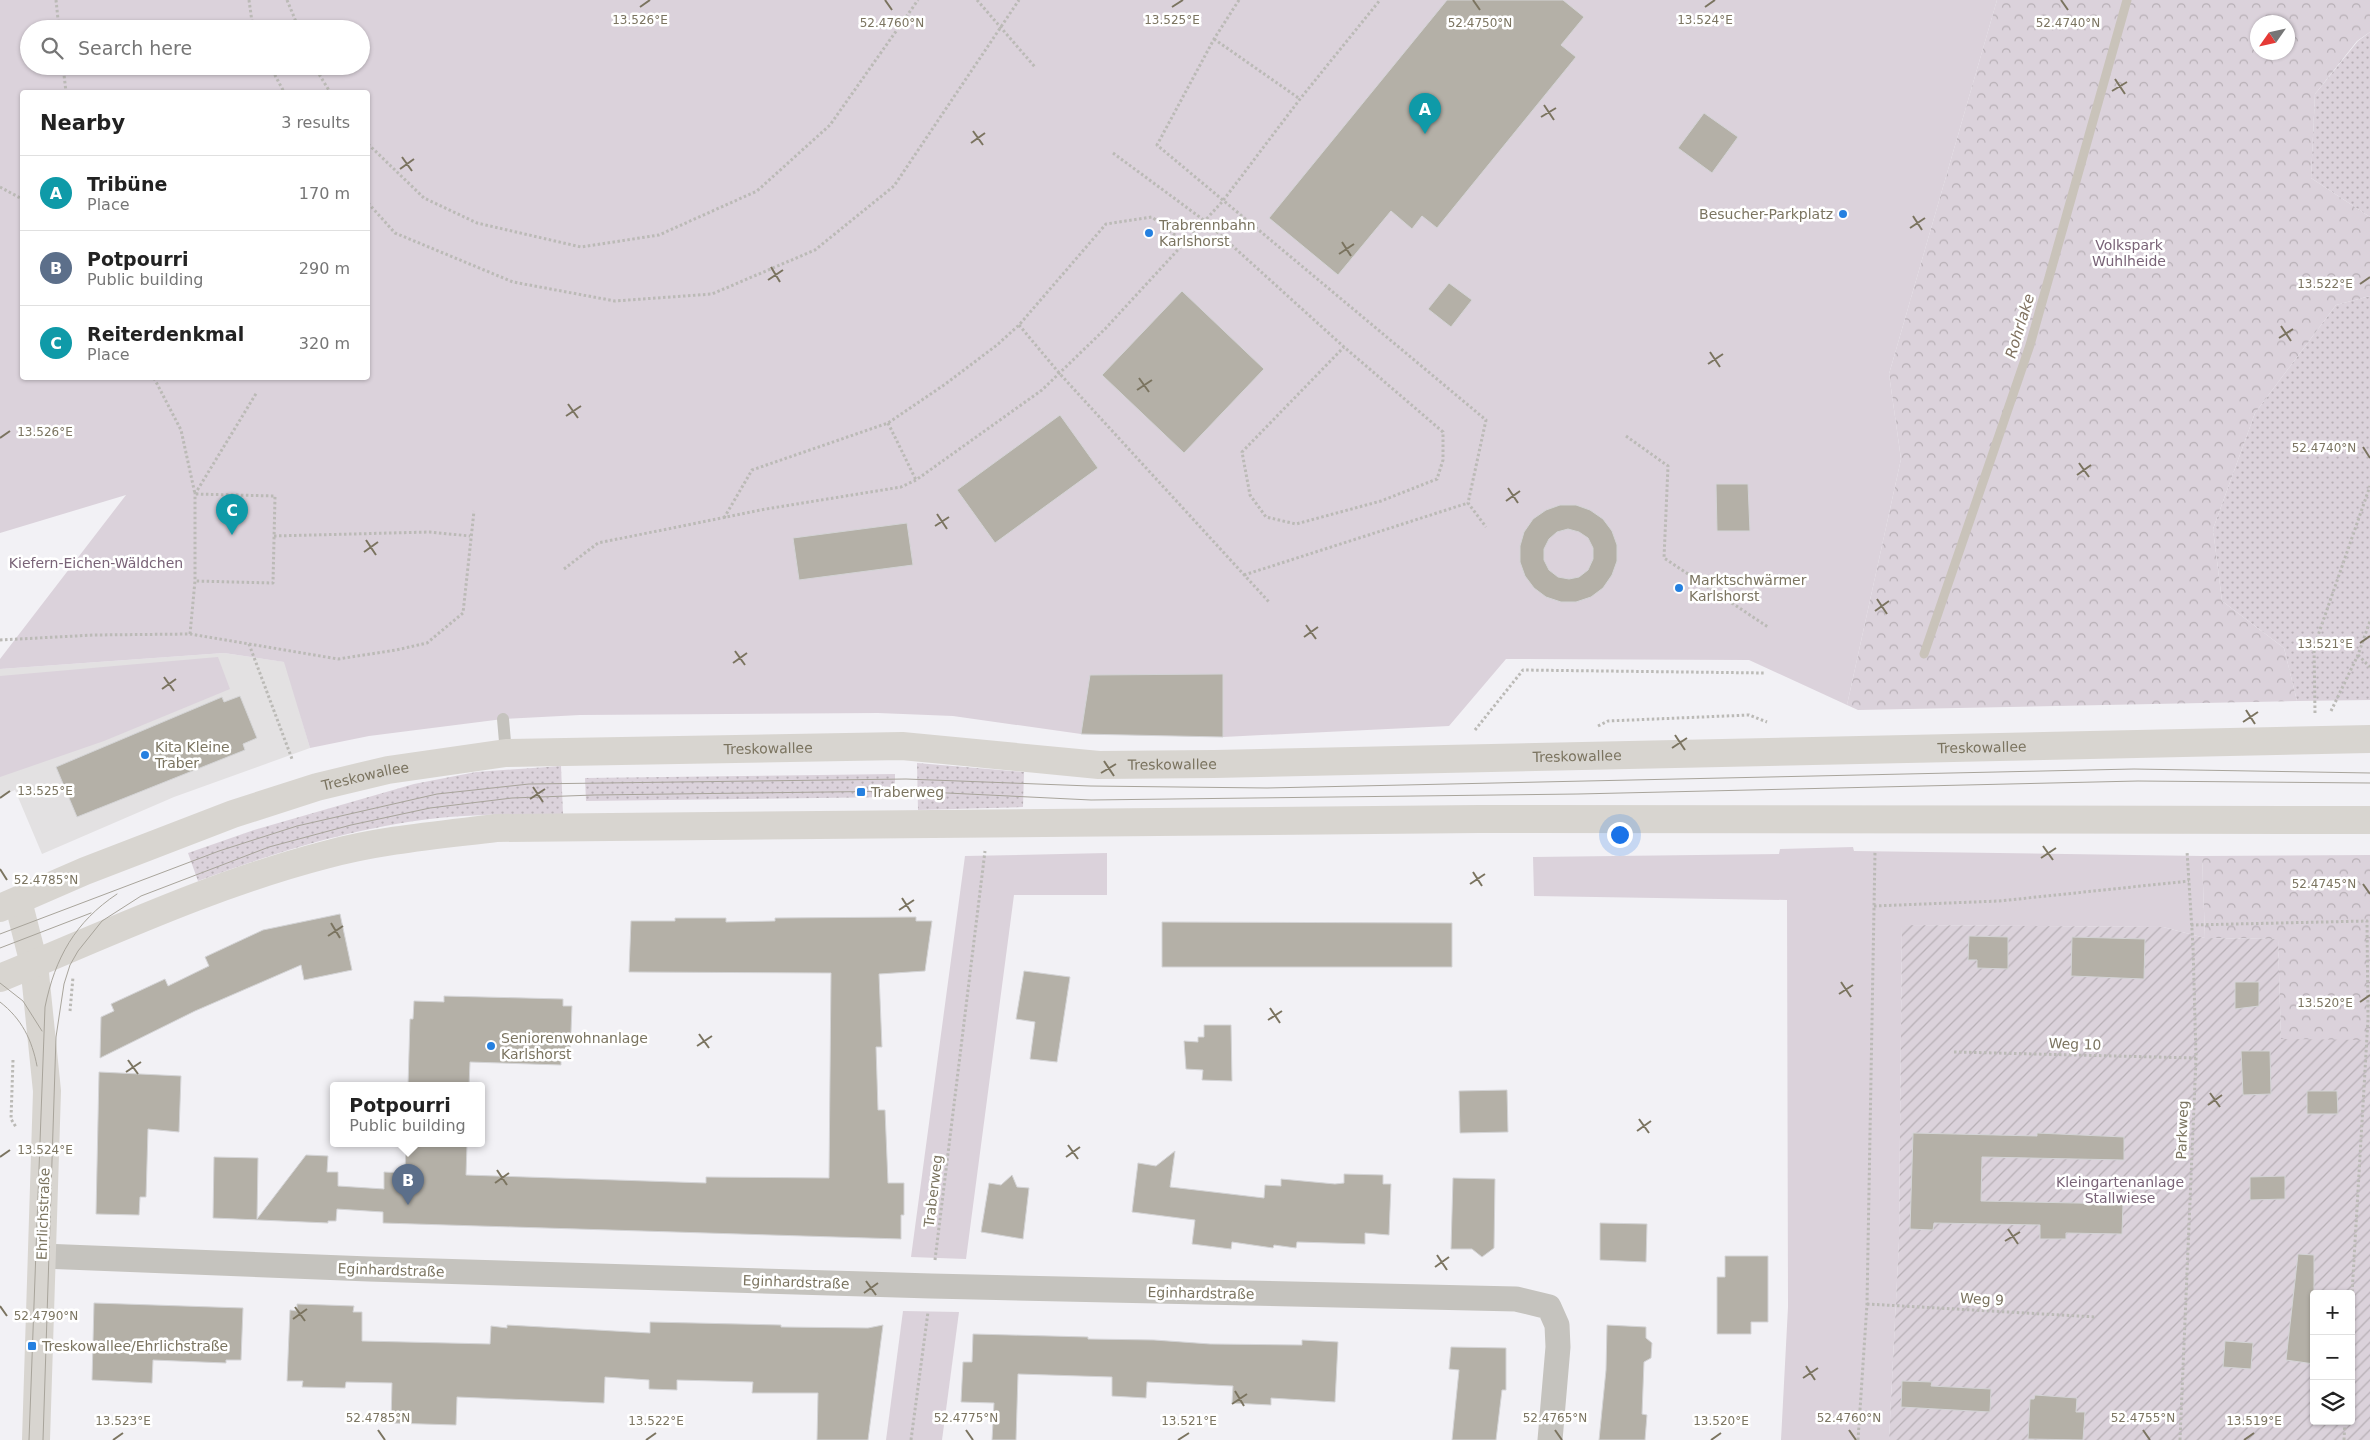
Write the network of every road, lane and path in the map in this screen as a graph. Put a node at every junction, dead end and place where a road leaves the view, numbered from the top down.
1 (56, 0) edge
2 (249, 0) edge
3 (287, 0) edge
4 (918, 0) edge
5 (977, 0) edge
6 (1019, 0) edge
7 (1239, 0) edge
8 (1380, 0) edge
9 (58, 20) edge
10 (252, 20) edge
11 (295, 20) edge
12 (1002, 28) junction
13 (1214, 39) junction
14 (1035, 67) dead end
15 (64, 75) edge
16 (275, 75) edge
17 (320, 75) edge
18 (66, 90) edge
19 (283, 90) edge
20 (329, 90) edge
21 (1300, 100) junction
22 (370, 146) edge
23 (1113, 153) dead end
24 (0, 187) edge
25 (20, 198) edge
26 (1222, 202) junction
27 (370, 205) edge
28 (1205, 221) junction
29 (1185, 243) junction
30 (1019, 325) junction
31 (1344, 347) junction
32 (1060, 374) junction
33 (155, 380) edge
34 (257, 392) dead end
35 (888, 423) junction
36 (1626, 436) dead end
37 (916, 480) junction
38 (2370, 486) edge
39 (195, 494) junction
40 (1468, 503) junction
41 (474, 511) dead end
42 (723, 518) junction
43 (1486, 527) dead end
44 (274, 536) junction
45 (470, 536) junction
46 (564, 570) dead end
47 (1244, 575) junction
48 (195, 581) junction
49 (1269, 602) dead end
50 (2370, 621) edge
51 (1768, 627) dead end
52 (190, 634) junction
53 (0, 640) edge
54 (248, 644) junction
55 (2358, 655) junction
56 (2370, 667) edge
57 (1766, 673) dead end
58 (2329, 716) dead end
59 (503, 719) dead end
60 (1474, 731) dead end
61 (2370, 739) edge
62 (2317, 740) junction
63 (506, 753) junction
64 (292, 759) dead end
65 (2370, 820) edge
66 (986, 846) dead end
67 (1875, 851) dead end
68 (2187, 851) dead end
69 (2189, 881) junction
70 (9, 904) edge
71 (1874, 906) junction
72 (2368, 921) edge
73 (2191, 925) junction
74 (34, 964) junction
75 (0, 978) edge
76 (2369, 1019) edge
77 (13, 1052) dead end
78 (1954, 1052) dead end
79 (2196, 1058) junction
80 (20, 1133) dead end
81 (42, 1256) junction
82 (935, 1263) dead end
83 (2352, 1290) edge
84 (1867, 1304) junction
85 (928, 1308) dead end
86 (2096, 1317) dead end
87 (2345, 1425) edge
88 (36, 1440) edge
89 (911, 1440) edge
90 (1550, 1440) edge
91 (1858, 1440) edge
92 (2180, 1440) edge
93 (2344, 1440) edge

1 - 9 path
2 - 10 path
3 - 11 path
4 - 22 path
5 - 12 path
6 - 12 path
7 - 13 path
8 - 21 path
12 - 14 path
12 - 27 path
13 - 21 path
13 - 26 path
15 - 18 path
16 - 19 path
17 - 20 path
21 - 26 path
23 - 28 path
24 - 25 path
26 - 28 path
26 - 40 path
28 - 29 path
28 - 31 path
29 - 30 path
29 - 32 path
30 - 32 path
30 - 35 path
31 - 31 path
32 - 37 path
32 - 47 path
33 - 39 path
34 - 39 path
35 - 37 path
35 - 42 path
36 - 51 path
37 - 42 path
38 - 62 path
39 - 44 path
39 - 48 path
40 - 43 path
40 - 47 path
41 - 45 path
42 - 46 path
44 - 45 path
44 - 48 path
45 - 54 path
47 - 49 path
48 - 52 path
50 - 55 path
52 - 53 path
52 - 54 path
54 - 64 path
55 - 56 path
55 - 58 path
57 - 60 path
59 - 63 lane
61 - 62 main road, Treskowallee
62 - 63 main road, Treskowallee
63 - 70 main road, Treskowallee
65 - 74 main road
66 - 82 path, Traberweg
67 - 71 path
68 - 69 path, Parkweg
69 - 71 path
69 - 73 path, Parkweg
70 - 74 main road, Ehrlichstraße
71 - 84 path
72 - 73 path
72 - 76 path
73 - 79 path, Parkweg
74 - 75 main road
74 - 81 main road, Ehrlichstraße
76 - 83 path
77 - 80 path
78 - 79 path, Weg 10
79 - 92 path, Parkweg
81 - 88 main road, Ehrlichstraße
81 - 90 street, Eginhardstraße
84 - 86 path, Weg 9
84 - 91 path
85 - 89 path
87 - 93 path

